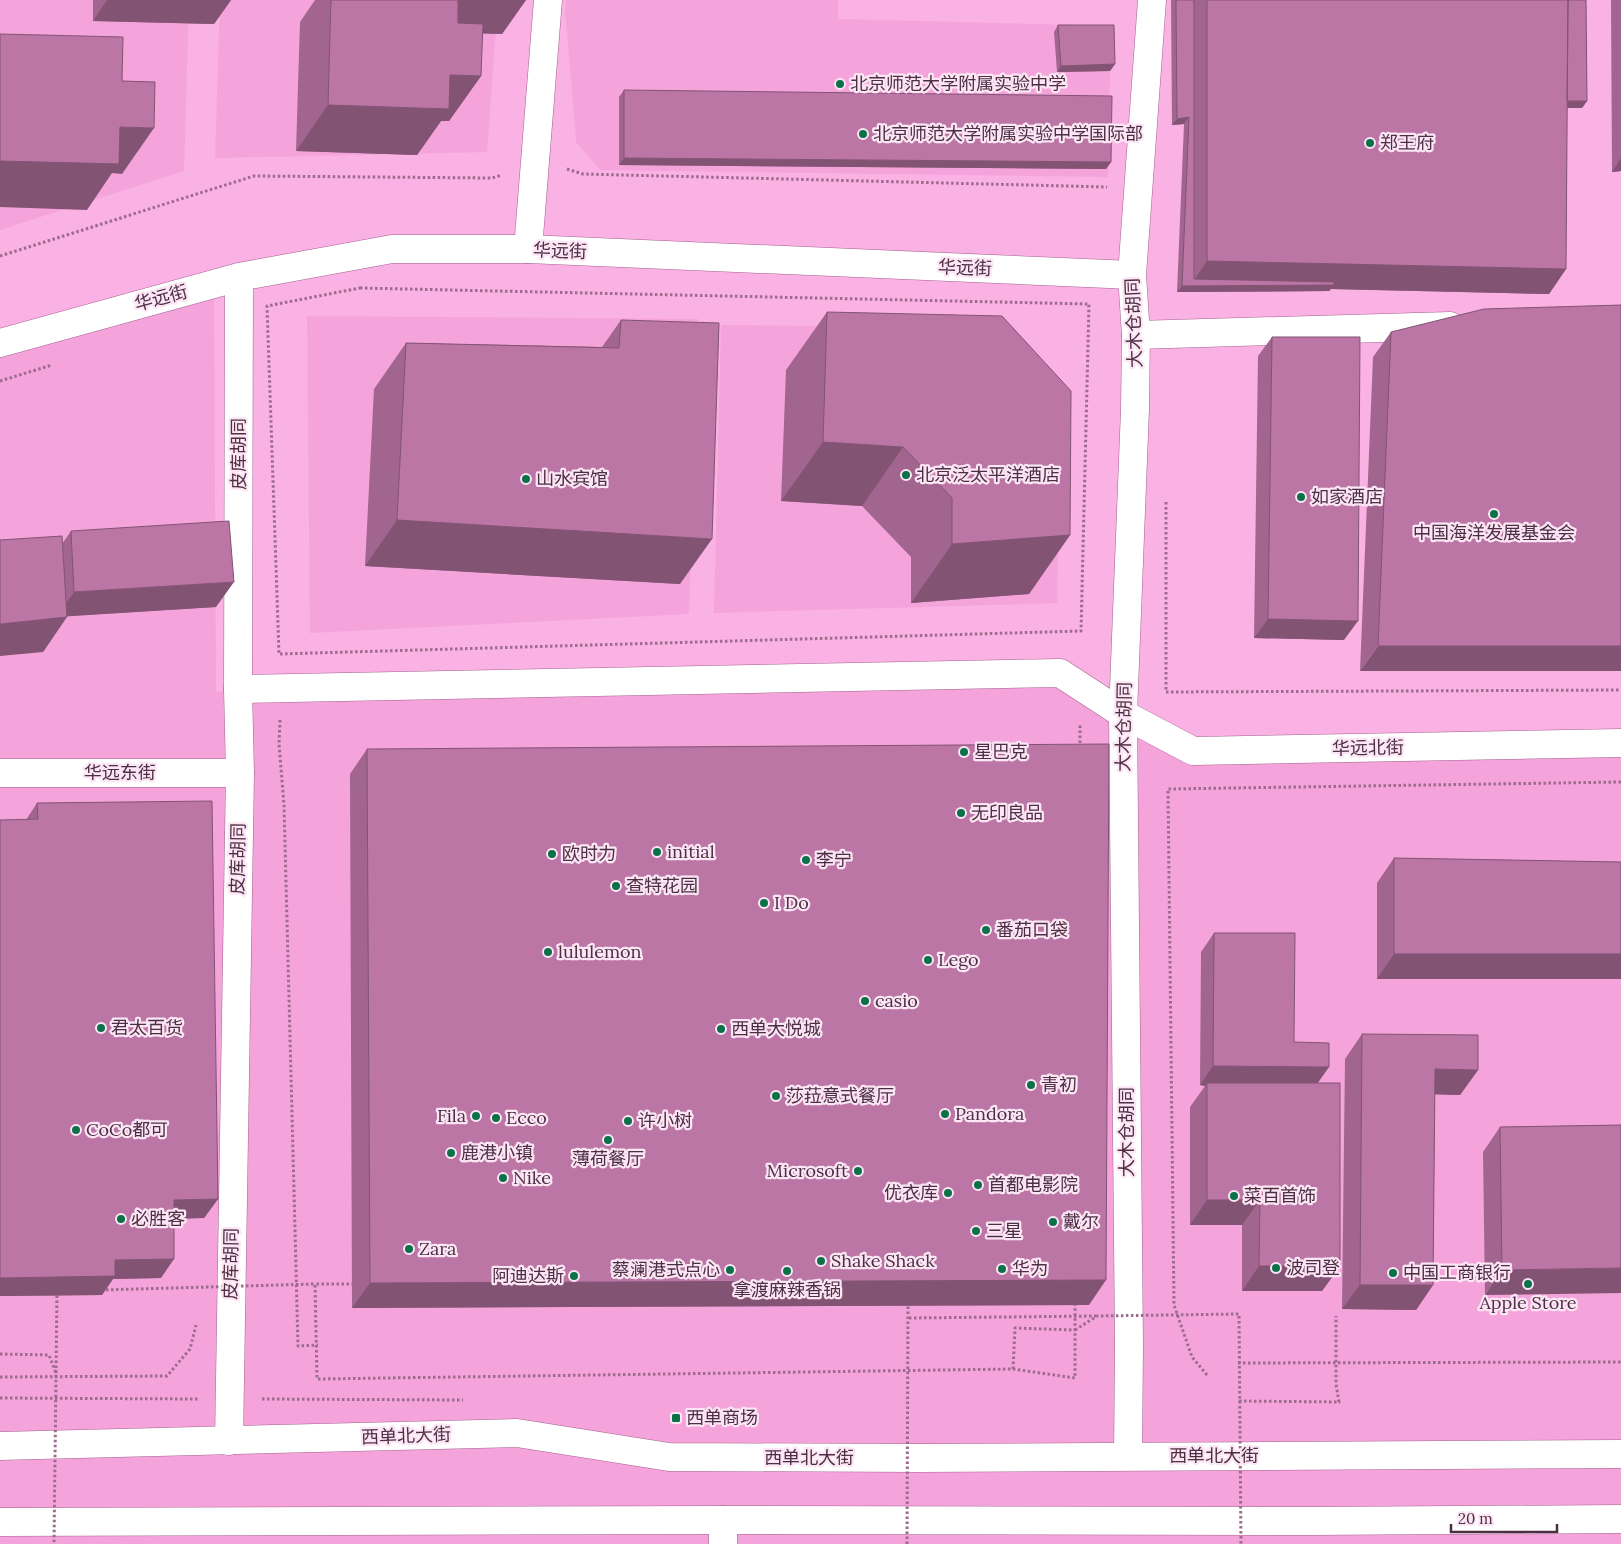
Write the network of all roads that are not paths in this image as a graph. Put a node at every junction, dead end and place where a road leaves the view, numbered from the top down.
1 (548, 0) edge
2 (1152, 0) edge
3 (528, 249) junction
4 (1132, 275) junction
5 (240, 277) junction
6 (1473, 325) edge
7 (1136, 334) junction
8 (0, 343) edge
9 (238, 690) junction
10 (1123, 714) junction
11 (1621, 743) edge
12 (0, 773) edge
13 (240, 773) junction
14 (229, 1441) junction
15 (0, 1446) edge
16 (1621, 1454) edge
17 (1128, 1456) junction
18 (1621, 1519) edge
19 (0, 1522) edge
20 (723, 1532) edge

1 - 3 street
2 - 4 street, 大木仓胡同
3 - 4 street, 华远街
3 - 5 street, 华远街
4 - 7 street, 大木仓胡同
5 - 8 street, 华远街
5 - 9 street, 皮库胡同
6 - 7 street
7 - 10 street, 大木仓胡同
9 - 10 street, 华远北街
9 - 13 street, 皮库胡同
10 - 11 street, 华远北街
10 - 17 street, 大木仓胡同
12 - 13 street, 华远东街
13 - 14 street, 皮库胡同
14 - 15 street, 西单北大街
14 - 17 street, 西单北大街
16 - 17 street, 西单北大街
18 - 20 street
19 - 20 street

